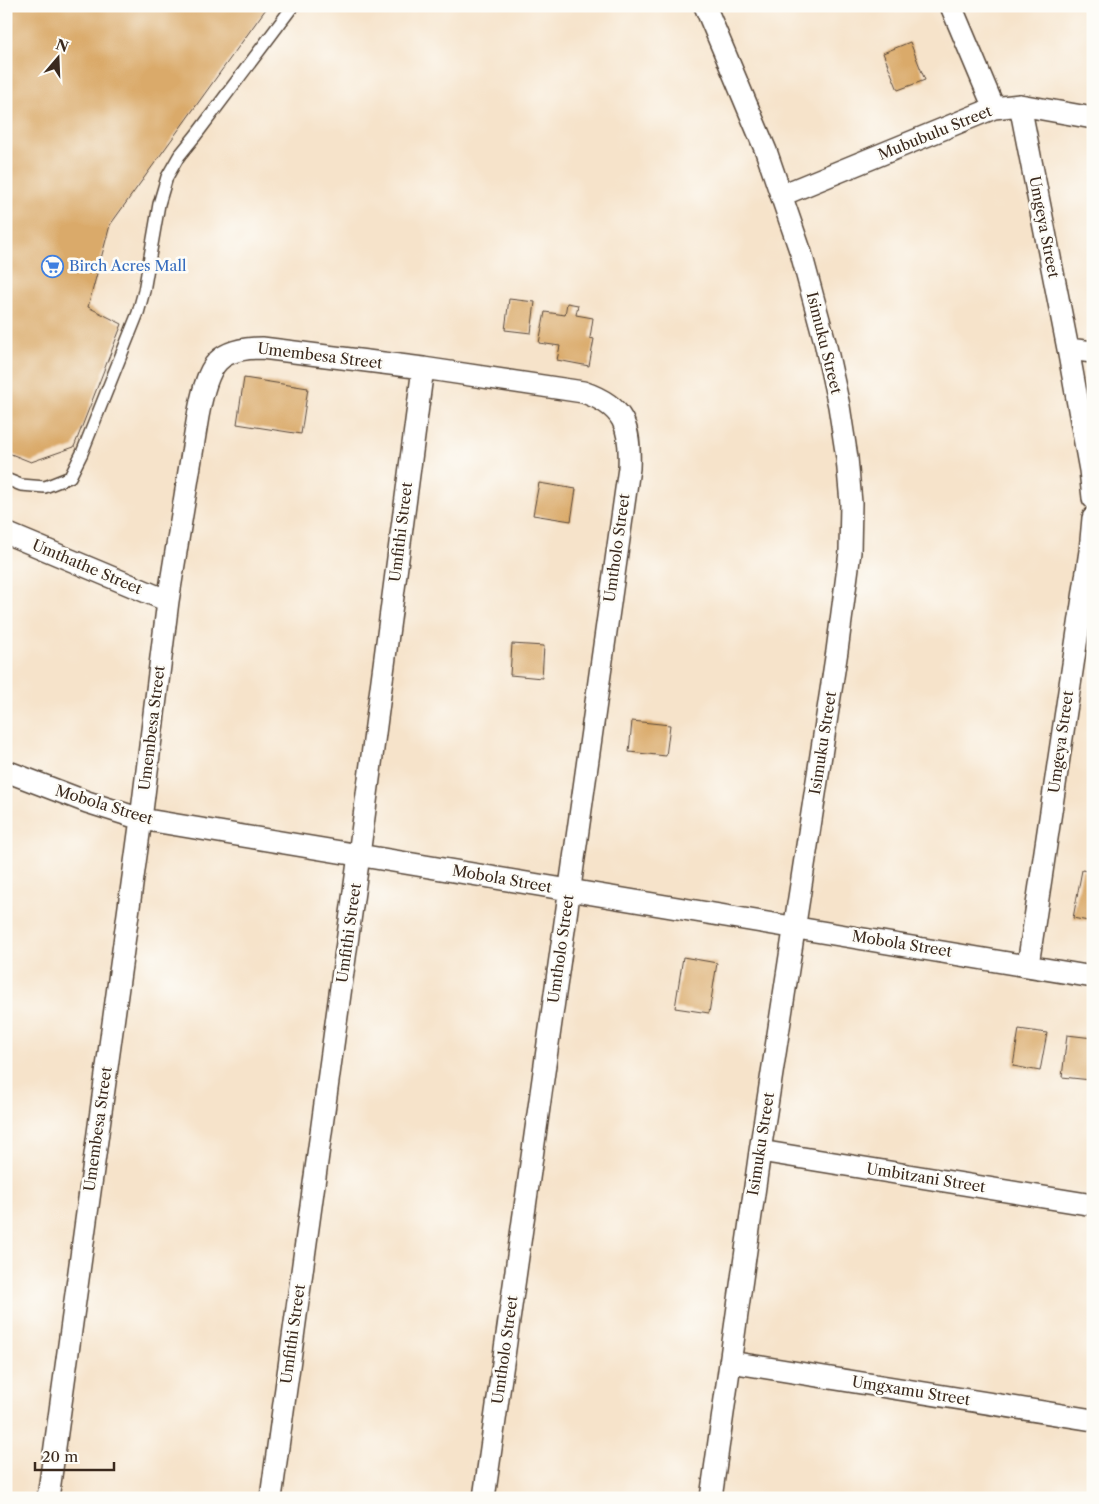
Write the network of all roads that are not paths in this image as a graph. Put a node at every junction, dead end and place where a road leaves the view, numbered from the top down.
1 (293, 6) edge
2 (704, 6) edge
3 (951, 6) edge
4 (1020, 105) junction
5 (994, 108) junction
6 (1093, 118) edge
7 (782, 195) junction
8 (1068, 349) junction
9 (1093, 352) edge
10 (423, 368) junction
11 (611, 406) joint
12 (6, 479) edge
13 (1093, 498) edge
14 (1093, 518) edge
15 (6, 533) edge
16 (168, 602) junction
17 (6, 771) edge
18 (140, 819) junction
19 (359, 855) junction
20 (569, 890) junction
21 (795, 927) junction
22 (1028, 966) junction
23 (1093, 977) edge
24 (760, 1151) junction
25 (1093, 1205) edge
26 (730, 1362) junction
27 (1093, 1420) edge
28 (48, 1498) edge
29 (271, 1498) edge
30 (484, 1498) edge
31 (711, 1498) edge

1 - 12 lane
2 - 7 street, Isimuku Street
3 - 5 street
4 - 5 street, Mububulu Street
4 - 6 street, Mububulu Street
4 - 8 street, Umgeya Street
5 - 7 street, Mububulu Street
7 - 21 street, Isimuku Street
8 - 9 street
8 - 13 street, Umgeya Street
10 - 11 street, Umembesa Street
10 - 16 street, Umembesa Street
10 - 19 street, Umfithi Street
11 - 20 street, Umtholo Street
14 - 22 street, Umgeya Street
15 - 16 street, Umthathe Street
16 - 18 street, Umembesa Street
17 - 18 street, Mobola Street
18 - 19 street, Mobola Street
18 - 28 street, Umembesa Street
19 - 20 street, Mobola Street
19 - 29 street, Umfithi Street
20 - 21 street, Mobola Street
20 - 30 street, Umtholo Street
21 - 22 street, Mobola Street
21 - 24 street, Isimuku Street
22 - 23 street, Mobola Street
24 - 25 street, Umbitzani Street
24 - 26 street, Isimuku Street
26 - 27 street, Umgxamu Street
26 - 31 street, Isimuku Street

